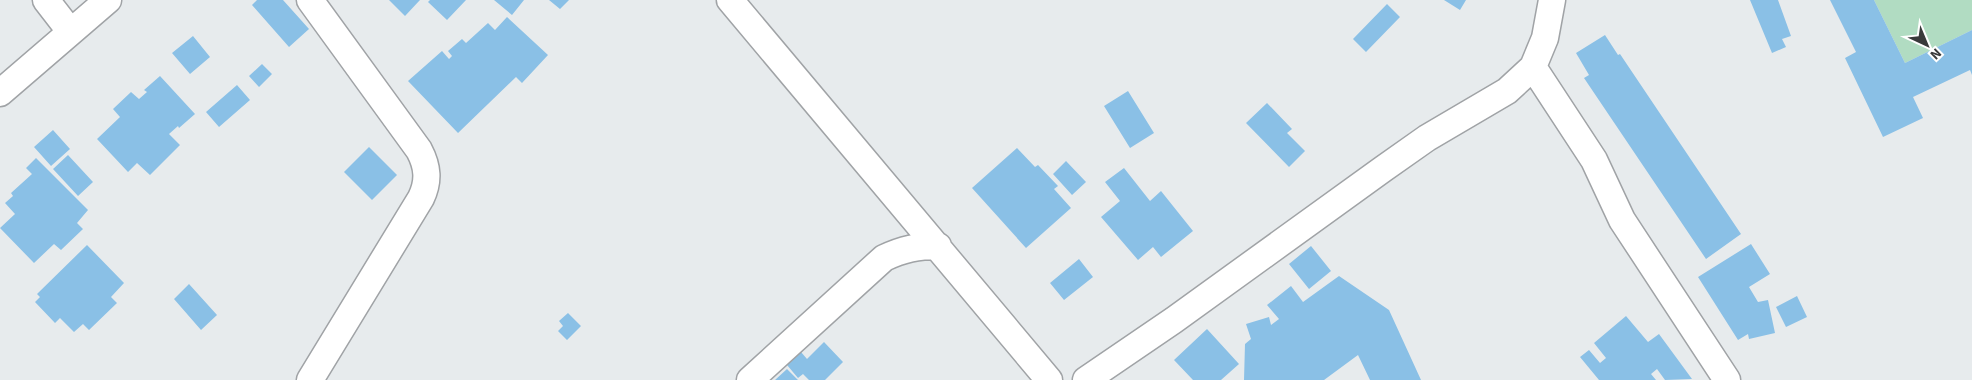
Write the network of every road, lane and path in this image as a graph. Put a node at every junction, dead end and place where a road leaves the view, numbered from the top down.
1 (46, 0) edge
2 (108, 0) edge
3 (310, 0) edge
4 (730, 0) edge
5 (1552, 0) edge
6 (70, 31) junction
7 (1534, 66) junction
8 (0, 93) edge
9 (938, 246) junction
10 (310, 380) edge
11 (750, 380) edge
12 (1050, 380) edge
13 (1086, 380) edge
14 (1727, 380) edge

1 - 6 street
2 - 6 street
3 - 10 street
4 - 9 street
5 - 7 street
6 - 8 street
7 - 13 street
7 - 14 street
9 - 11 street
9 - 12 street

